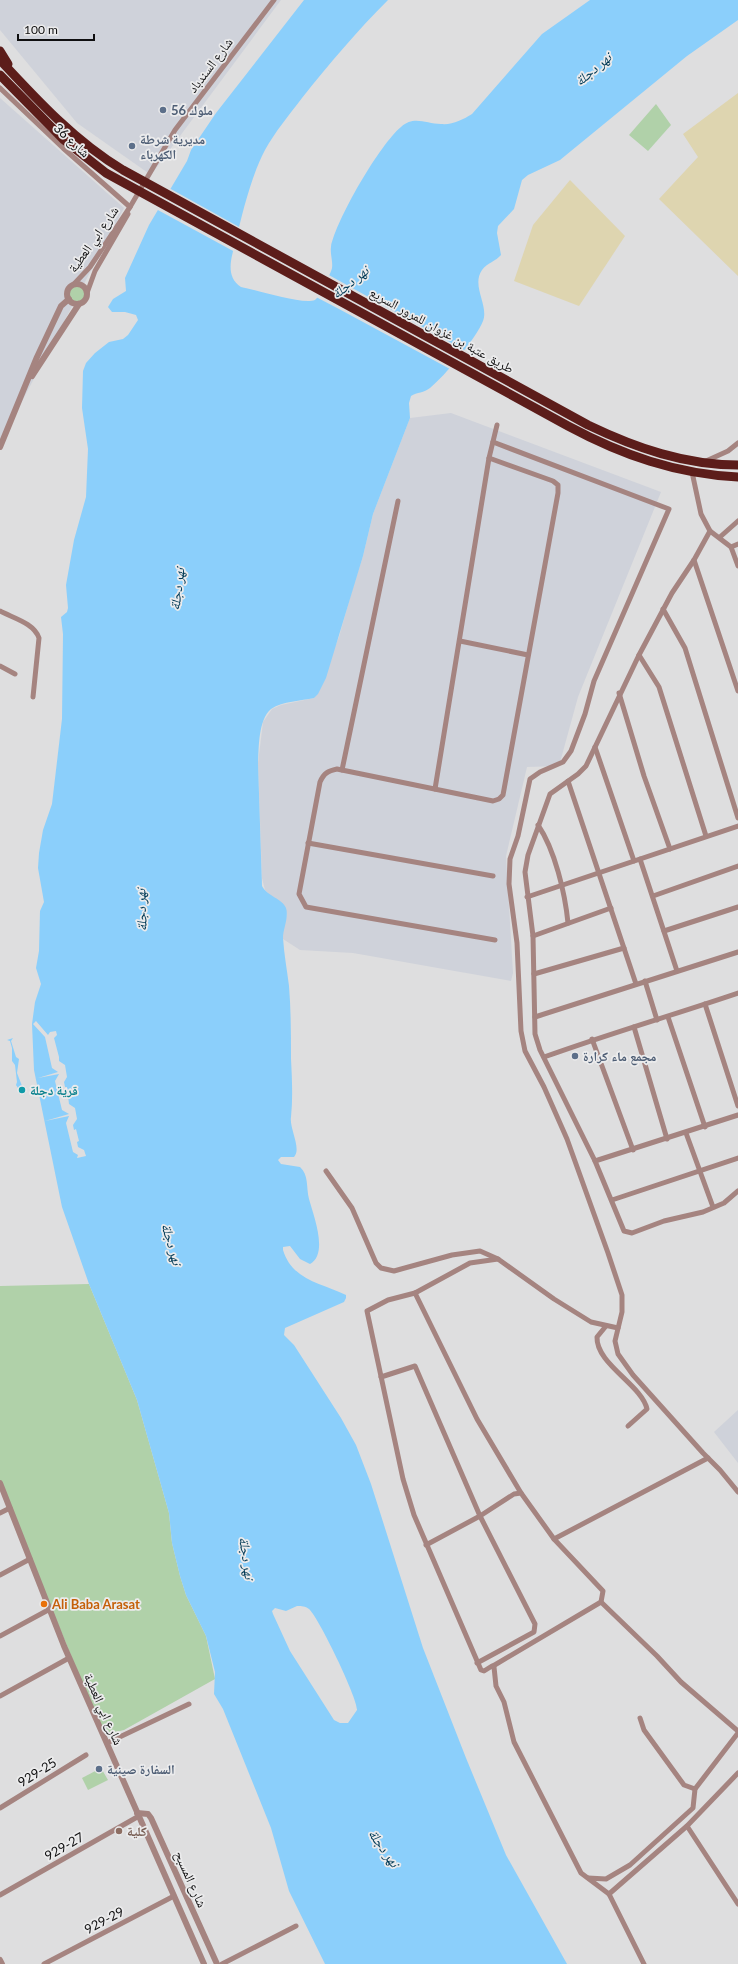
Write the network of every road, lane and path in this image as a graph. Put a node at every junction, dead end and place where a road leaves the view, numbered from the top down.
1 (274, 0) edge
2 (0, 51) edge
3 (0, 60) edge
4 (0, 75) edge
5 (16, 77) junction
6 (0, 79) edge
7 (4, 86) edge
8 (130, 207) junction
9 (74, 284) junction
10 (87, 293) junction
11 (68, 299) junction
12 (79, 304) junction
13 (29, 379) junction
14 (497, 425) dead end
15 (492, 442) junction
16 (738, 442) edge
17 (0, 447) edge
18 (489, 458) junction
19 (704, 463) junction
20 (738, 465) edge
21 (692, 472) junction
22 (738, 477) edge
23 (398, 501) dead end
24 (738, 521) edge
25 (710, 531) junction
26 (720, 537) junction
27 (738, 544) edge
28 (731, 547) junction
29 (694, 560) junction
30 (738, 566) edge
31 (663, 609) junction
32 (0, 611) edge
33 (460, 641) junction
34 (528, 655) junction
35 (639, 655) junction
36 (0, 666) edge
37 (15, 674) dead end
38 (738, 691) edge
39 (619, 693) junction
40 (33, 697) dead end
41 (595, 746) junction
42 (342, 770) junction
43 (568, 781) junction
44 (435, 789) junction
45 (738, 818) edge
46 (538, 825) junction
47 (738, 826) edge
48 (706, 836) junction
49 (308, 843) junction
50 (670, 849) junction
51 (640, 859) junction
52 (634, 861) junction
53 (738, 866) edge
54 (599, 873) junction
55 (493, 876) dead end
56 (562, 885) junction
57 (653, 896) junction
58 (528, 897) junction
59 (738, 907) edge
60 (611, 908) junction
61 (568, 923) junction
62 (664, 931) junction
63 (532, 936) junction
64 (495, 940) dead end
65 (624, 948) junction
66 (738, 952) edge
67 (677, 971) junction
68 (534, 974) junction
69 (645, 982) junction
70 (636, 984) junction
71 (738, 993) edge
72 (705, 1004) junction
73 (535, 1017) junction
74 (668, 1017) junction
75 (657, 1020) junction
76 (634, 1027) junction
77 (592, 1040) junction
78 (544, 1057) junction
79 (738, 1106) edge
80 (738, 1115) edge
81 (706, 1127) junction
82 (686, 1133) junction
83 (667, 1139) junction
84 (633, 1150) junction
85 (738, 1158) edge
86 (596, 1160) junction
87 (326, 1171) dead end
88 (700, 1171) junction
89 (738, 1191) edge
90 (612, 1200) junction
91 (713, 1207) junction
92 (498, 1258) junction
93 (415, 1293) junction
94 (606, 1326) junction
95 (618, 1328) junction
96 (381, 1377) junction
97 (628, 1426) dead end
98 (708, 1458) junction
99 (0, 1483) edge
100 (738, 1492) edge
101 (521, 1493) junction
102 (10, 1508) junction
103 (0, 1513) edge
104 (480, 1516) junction
105 (554, 1539) junction
106 (426, 1545) junction
107 (30, 1559) junction
108 (0, 1575) edge
109 (601, 1602) junction
110 (50, 1609) junction
111 (0, 1636) edge
112 (69, 1658) junction
113 (477, 1663) junction
114 (493, 1666) junction
115 (0, 1696) edge
116 (189, 1704) dead end
117 (640, 1718) dead end
118 (738, 1732) edge
119 (107, 1743) junction
120 (86, 1755) dead end
121 (738, 1773) edge
122 (695, 1789) junction
123 (0, 1808) edge
124 (138, 1814) junction
125 (687, 1826) junction
126 (588, 1878) junction
127 (609, 1894) junction
128 (0, 1895) edge
129 (174, 1896) junction
130 (738, 1904) edge
131 (296, 1926) dead end
132 (0, 1960) edge
133 (2, 1964) edge
134 (44, 1964) edge
135 (204, 1964) edge
136 (217, 1964) edge
137 (222, 1964) edge
138 (644, 1964) edge

1 - 8 street, شارع السندباد
2 - 5 highway
3 - 5 highway, طريق عتبة بن غزوان للمرور السريع
4 - 7 highway, طريق عتبة بن غزوان للمرور السريع
5 - 19 highway, طريق عتبة بن غزوان للمرور السريع
6 - 7 highway
7 - 8 street, شارع 36
7 - 21 highway, طريق عتبة بن غزوان للمرور السريع
8 - 9 street, شارع ابي العطية
8 - 10 street, شارع ابي العطية
9 - 10 street, شارع ابي العطية
9 - 11 street, شارع ابي العطية
10 - 12 street, شارع ابي العطية
11 - 12 street
11 - 13 street, شارع ابي العطية
12 - 13 street, شارع ابي العطية
13 - 17 street, شارع ابي العطية
14 - 15 street
15 - 18 street
15 - 95 street
16 - 19 street
18 - 33 street
18 - 34 street
19 - 20 highway, طريق عتبة بن غزوان للمرور السريع
21 - 22 highway, طريق عتبة بن غزوان للمرور السريع
21 - 25 street
23 - 42 street
24 - 26 street
25 - 26 street
25 - 29 street
26 - 28 street
27 - 28 street
28 - 30 street
29 - 31 street
29 - 38 street
31 - 35 street
31 - 45 street
32 - 40 street
33 - 34 street
33 - 44 street
34 - 44 street
35 - 39 street
35 - 48 street
36 - 37 street
39 - 41 street
39 - 50 street
41 - 43 street
41 - 52 street
42 - 44 street
42 - 49 street
43 - 46 street
43 - 54 street
46 - 56 street
46 - 58 street
47 - 48 street
48 - 50 street
49 - 55 street
49 - 64 street
50 - 51 street
51 - 52 street
51 - 57 street
52 - 54 street
53 - 57 street
54 - 56 street
54 - 60 street
56 - 58 street
56 - 61 street
57 - 62 street
58 - 63 street
59 - 62 street
60 - 61 street
60 - 65 street
61 - 63 street
62 - 67 street
63 - 68 street
65 - 68 street
65 - 70 street
66 - 67 street
67 - 69 street
68 - 73 street
69 - 70 street
69 - 75 street
70 - 73 street
71 - 72 street
72 - 74 street
72 - 79 street
73 - 78 street
74 - 75 street
74 - 81 street
75 - 76 street
76 - 77 street
76 - 83 street
77 - 78 street
77 - 84 street
78 - 86 street
80 - 81 street
81 - 82 street
82 - 83 street
82 - 88 street
83 - 84 street
84 - 86 street
85 - 88 street
86 - 90 street
87 - 92 street
88 - 90 street
88 - 91 street
89 - 91 street
90 - 91 street
92 - 93 street
92 - 94 street
93 - 96 street
93 - 101 street
94 - 95 street
94 - 97 street
95 - 98 street
96 - 104 street
96 - 106 street
98 - 100 street
98 - 105 street
99 - 102 street, شارع ابي العطية
101 - 104 street
101 - 105 street
102 - 103 street
102 - 107 street, شارع ابي العطية
104 - 106 street
104 - 113 street
105 - 109 street
106 - 113 street
107 - 108 street
107 - 110 street, شارع ابي العطية
109 - 114 street
109 - 118 street
110 - 111 street
110 - 112 street, شارع ابي العطية
112 - 115 street
112 - 119 street, شارع ابي العطية
113 - 114 street
114 - 126 street
116 - 119 street
117 - 122 street
118 - 122 street
119 - 124 street, شارع ابي العطية
120 - 123 street, 929-25
121 - 125 street
122 - 126 street
124 - 128 street, 929-27
124 - 129 street, شارع ابي العطية
124 - 136 street, شارع المسبح
125 - 127 street
125 - 130 street
126 - 127 street
127 - 138 street
129 - 134 street, 929-29
129 - 135 street, شارع ابي العطية
131 - 137 street
132 - 133 street

